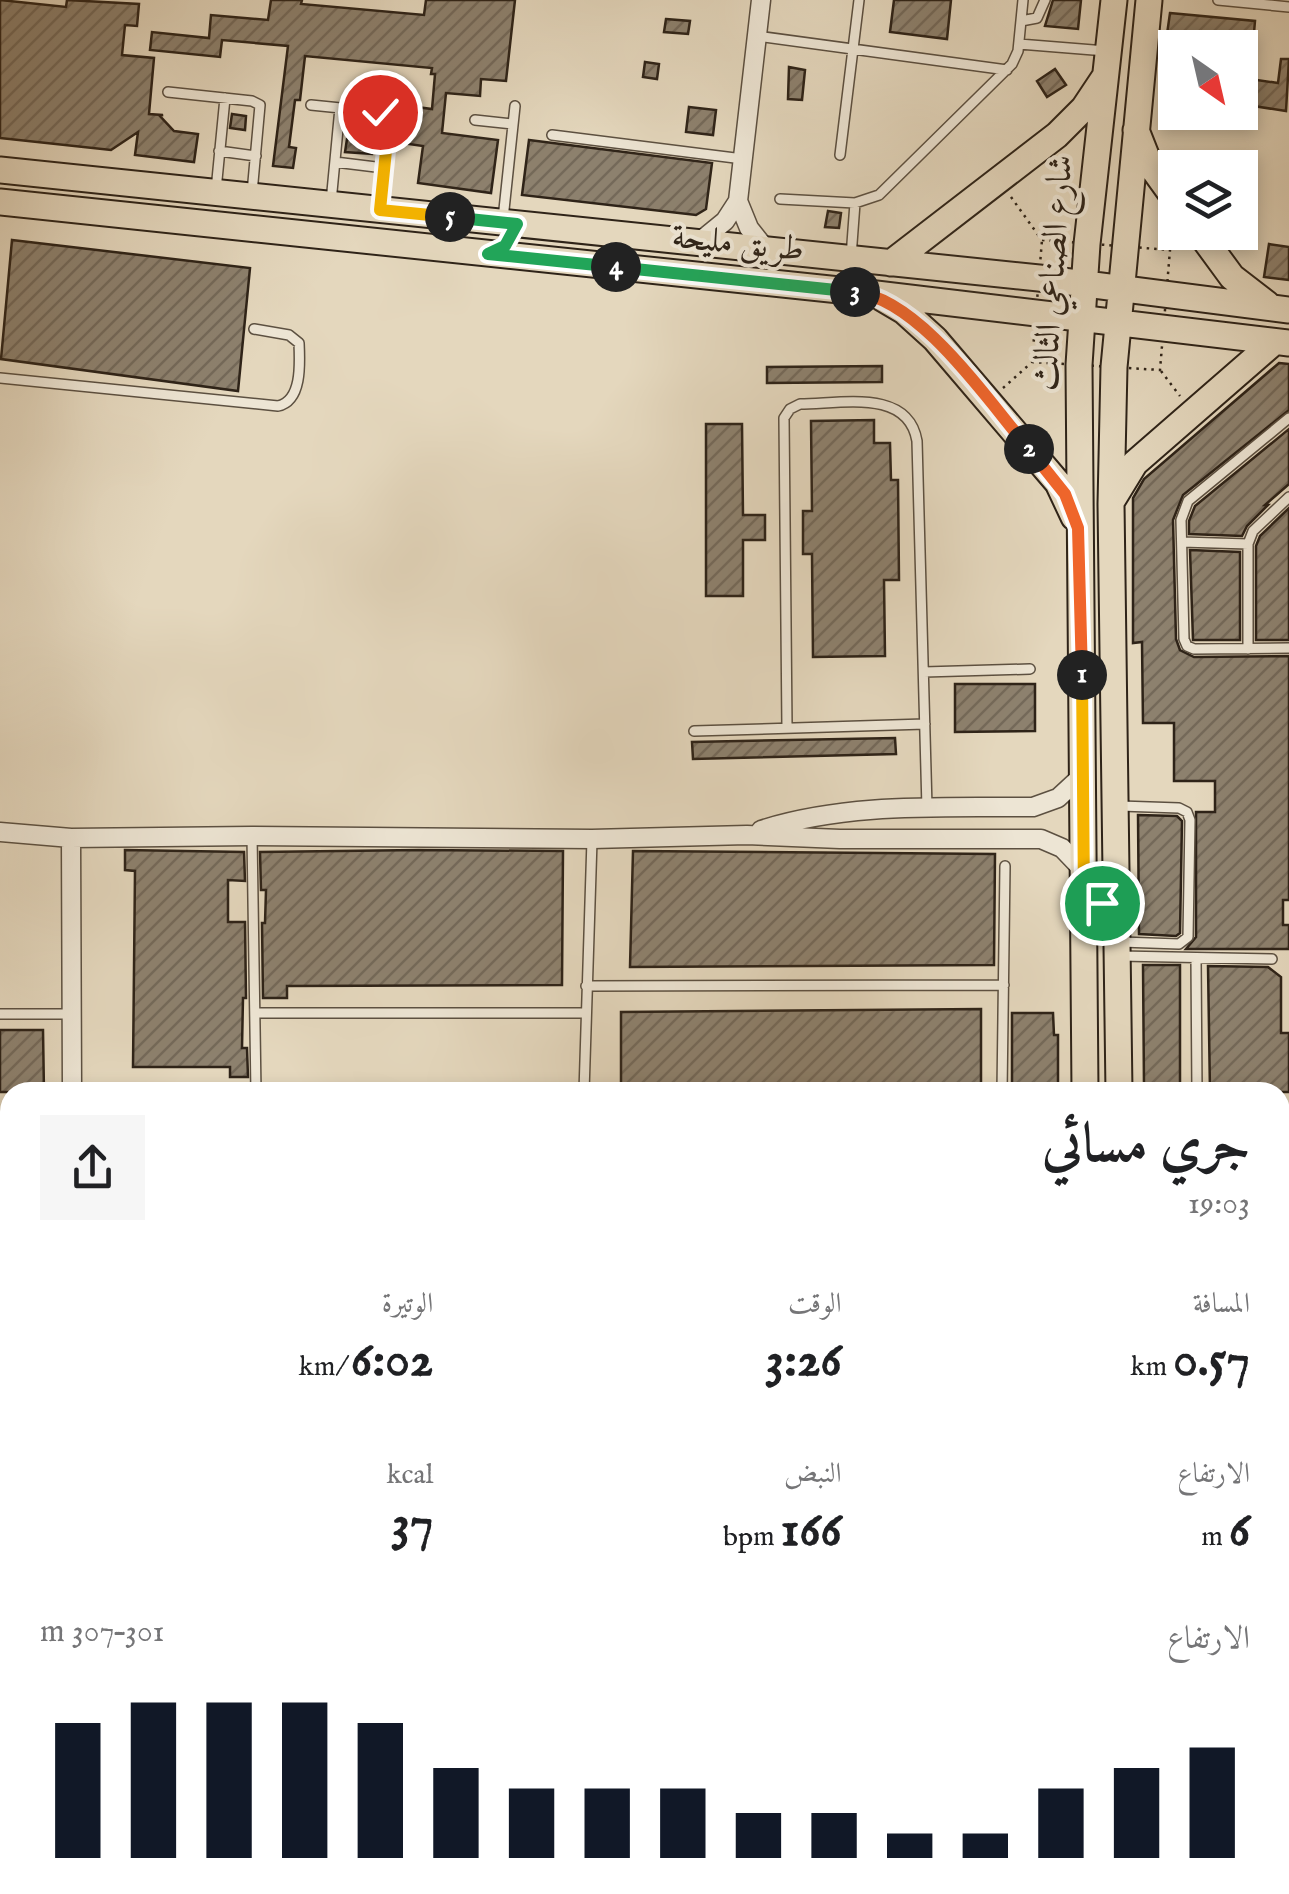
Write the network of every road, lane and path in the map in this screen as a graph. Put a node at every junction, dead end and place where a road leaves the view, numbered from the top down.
1 (761, 0) edge
2 (859, 0) edge
3 (1023, 0) edge
4 (1044, 0) edge
5 (1114, 0) edge
6 (1148, 0) edge
7 (1218, 0) edge
8 (1289, 7) edge
9 (1021, 21) junction
10 (757, 36) junction
11 (1018, 44) junction
12 (853, 49) junction
13 (1107, 63) junction
14 (1008, 70) junction
15 (168, 92) dead end
16 (224, 98) junction
17 (311, 105) dead end
18 (515, 106) dead end
19 (340, 108) junction
20 (474, 120) dead end
21 (513, 124) junction
22 (1134, 126) junction
23 (552, 136) dead end
24 (219, 152) junction
25 (256, 156) junction
26 (840, 156) dead end
27 (743, 159) junction
28 (335, 162) junction
29 (384, 168) junction
30 (0, 170) edge
31 (1158, 175) edge
32 (1000, 180) junction
33 (216, 192) junction
34 (252, 196) junction
35 (780, 200) dead end
36 (738, 201) junction
37 (0, 202) edge
38 (855, 203) junction
39 (331, 204) junction
40 (380, 210) junction
41 (510, 223) junction
42 (1042, 240) dead end
43 (696, 244) junction
44 (1202, 250) edge
45 (768, 252) junction
46 (488, 254) junction
47 (851, 260) junction
48 (892, 263) junction
49 (1085, 284) junction
50 (1120, 288) junction
51 (868, 293) junction
52 (1282, 310) edge
53 (1082, 317) junction
54 (1118, 321) junction
55 (254, 328) dead end
56 (1282, 342) edge
57 (1032, 362) dead end
58 (1160, 370) dead end
59 (0, 378) edge
60 (988, 401) junction
61 (1193, 413) junction
62 (1289, 418) edge
63 (1289, 497) edge
64 (1111, 504) junction
65 (1078, 528) junction
66 (1182, 542) junction
67 (1248, 544) junction
68 (1289, 648) edge
69 (1248, 649) junction
70 (1030, 669) dead end
71 (924, 672) junction
72 (925, 724) junction
73 (787, 728) junction
74 (694, 732) dead end
75 (1084, 774) junction
76 (1116, 806) junction
77 (928, 808) junction
78 (0, 832) edge
79 (746, 835) junction
80 (252, 836) junction
81 (71, 838) junction
82 (592, 840) junction
83 (1005, 866) dead end
84 (1084, 884) junction
85 (1118, 957) junction
86 (1196, 958) junction
87 (1272, 959) dead end
88 (1004, 985) junction
89 (586, 986) junction
90 (586, 1012) junction
91 (254, 1013) junction
92 (0, 1014) edge
93 (71, 1014) junction
94 (72, 1082) edge
95 (256, 1082) edge
96 (584, 1082) edge
97 (1002, 1082) edge
98 (1084, 1082) edge
99 (1119, 1082) edge
100 (1197, 1082) edge

1 - 10 street
2 - 12 lane
3 - 9 lane
4 - 9 lane
5 - 13 main road, شارع الصناعي الثالث
6 - 22 main road, شارع الصناعي الثالث
7 - 8 lane
9 - 11 lane
10 - 12 lane
10 - 27 street
11 - 13 lane
11 - 14 lane
12 - 14 lane
12 - 26 lane
13 - 32 main road
13 - 49 main road, شارع الصناعي الثالث
14 - 38 lane
15 - 16 lane
16 - 24 lane
16 - 25 lane
17 - 19 lane
18 - 21 lane
19 - 28 lane
19 - 29 lane
20 - 21 lane
21 - 41 lane
22 - 31 main road
22 - 50 main road, شارع الصناعي الثالث
23 - 27 lane
24 - 25 lane
24 - 33 lane
25 - 34 lane
27 - 36 street
28 - 29 lane
28 - 39 lane
29 - 40 lane
30 - 33 main road, طريق مليحة
32 - 42 path
32 - 48 main road
33 - 34 main road, طريق مليحة
34 - 39 main road, طريق مليحة
35 - 38 lane
36 - 43 street
36 - 45 street
37 - 46 main road, طريق مليحة
38 - 47 lane
39 - 40 main road, طريق مليحة
40 - 41 main road, طريق مليحة
41 - 43 main road, طريق مليحة
41 - 46 main road
43 - 45 main road, طريق مليحة
44 - 52 main road
45 - 47 main road, طريق مليحة
46 - 51 main road, طريق مليحة
47 - 48 main road, طريق مليحة
48 - 49 main road, طريق مليحة
49 - 50 main road, طريق مليحة
49 - 53 main road, شارع الصناعي الثالث
50 - 52 main road, طريق مليحة
50 - 54 main road, شارع الصناعي الثالث
51 - 53 main road, طريق مليحة
51 - 60 main road
53 - 54 main road, طريق مليحة
53 - 65 main road, شارع الصناعي الثالث
54 - 56 main road, طريق مليحة
54 - 64 main road, شارع الصناعي الثالث
55 - 59 lane
56 - 61 main road
57 - 60 path
58 - 61 path
60 - 65 main road
61 - 64 main road
62 - 66 lane
63 - 67 lane
64 - 76 main road, شارع الصناعي الثالث
65 - 75 main road, شارع الصناعي الثالث
66 - 67 lane
66 - 69 lane
67 - 69 lane
68 - 69 lane
70 - 71 lane
71 - 72 lane
71 - 73 lane
72 - 73 lane
72 - 77 lane
73 - 74 lane
75 - 77 street
75 - 84 main road, شارع الصناعي الثالث
76 - 85 main road, شارع الصناعي الثالث
76 - 85 lane
77 - 79 street
78 - 81 street
79 - 82 street
79 - 84 street
80 - 81 street
80 - 82 street
80 - 91 lane
81 - 93 street
82 - 89 lane
83 - 88 lane
84 - 85 main road
84 - 98 main road, شارع الصناعي الثالث
85 - 86 lane
85 - 99 main road, شارع الصناعي الثالث
86 - 87 lane
86 - 100 lane
88 - 89 lane
88 - 97 lane
89 - 90 lane
90 - 91 lane
90 - 96 lane
91 - 95 lane
92 - 93 lane
93 - 94 street

